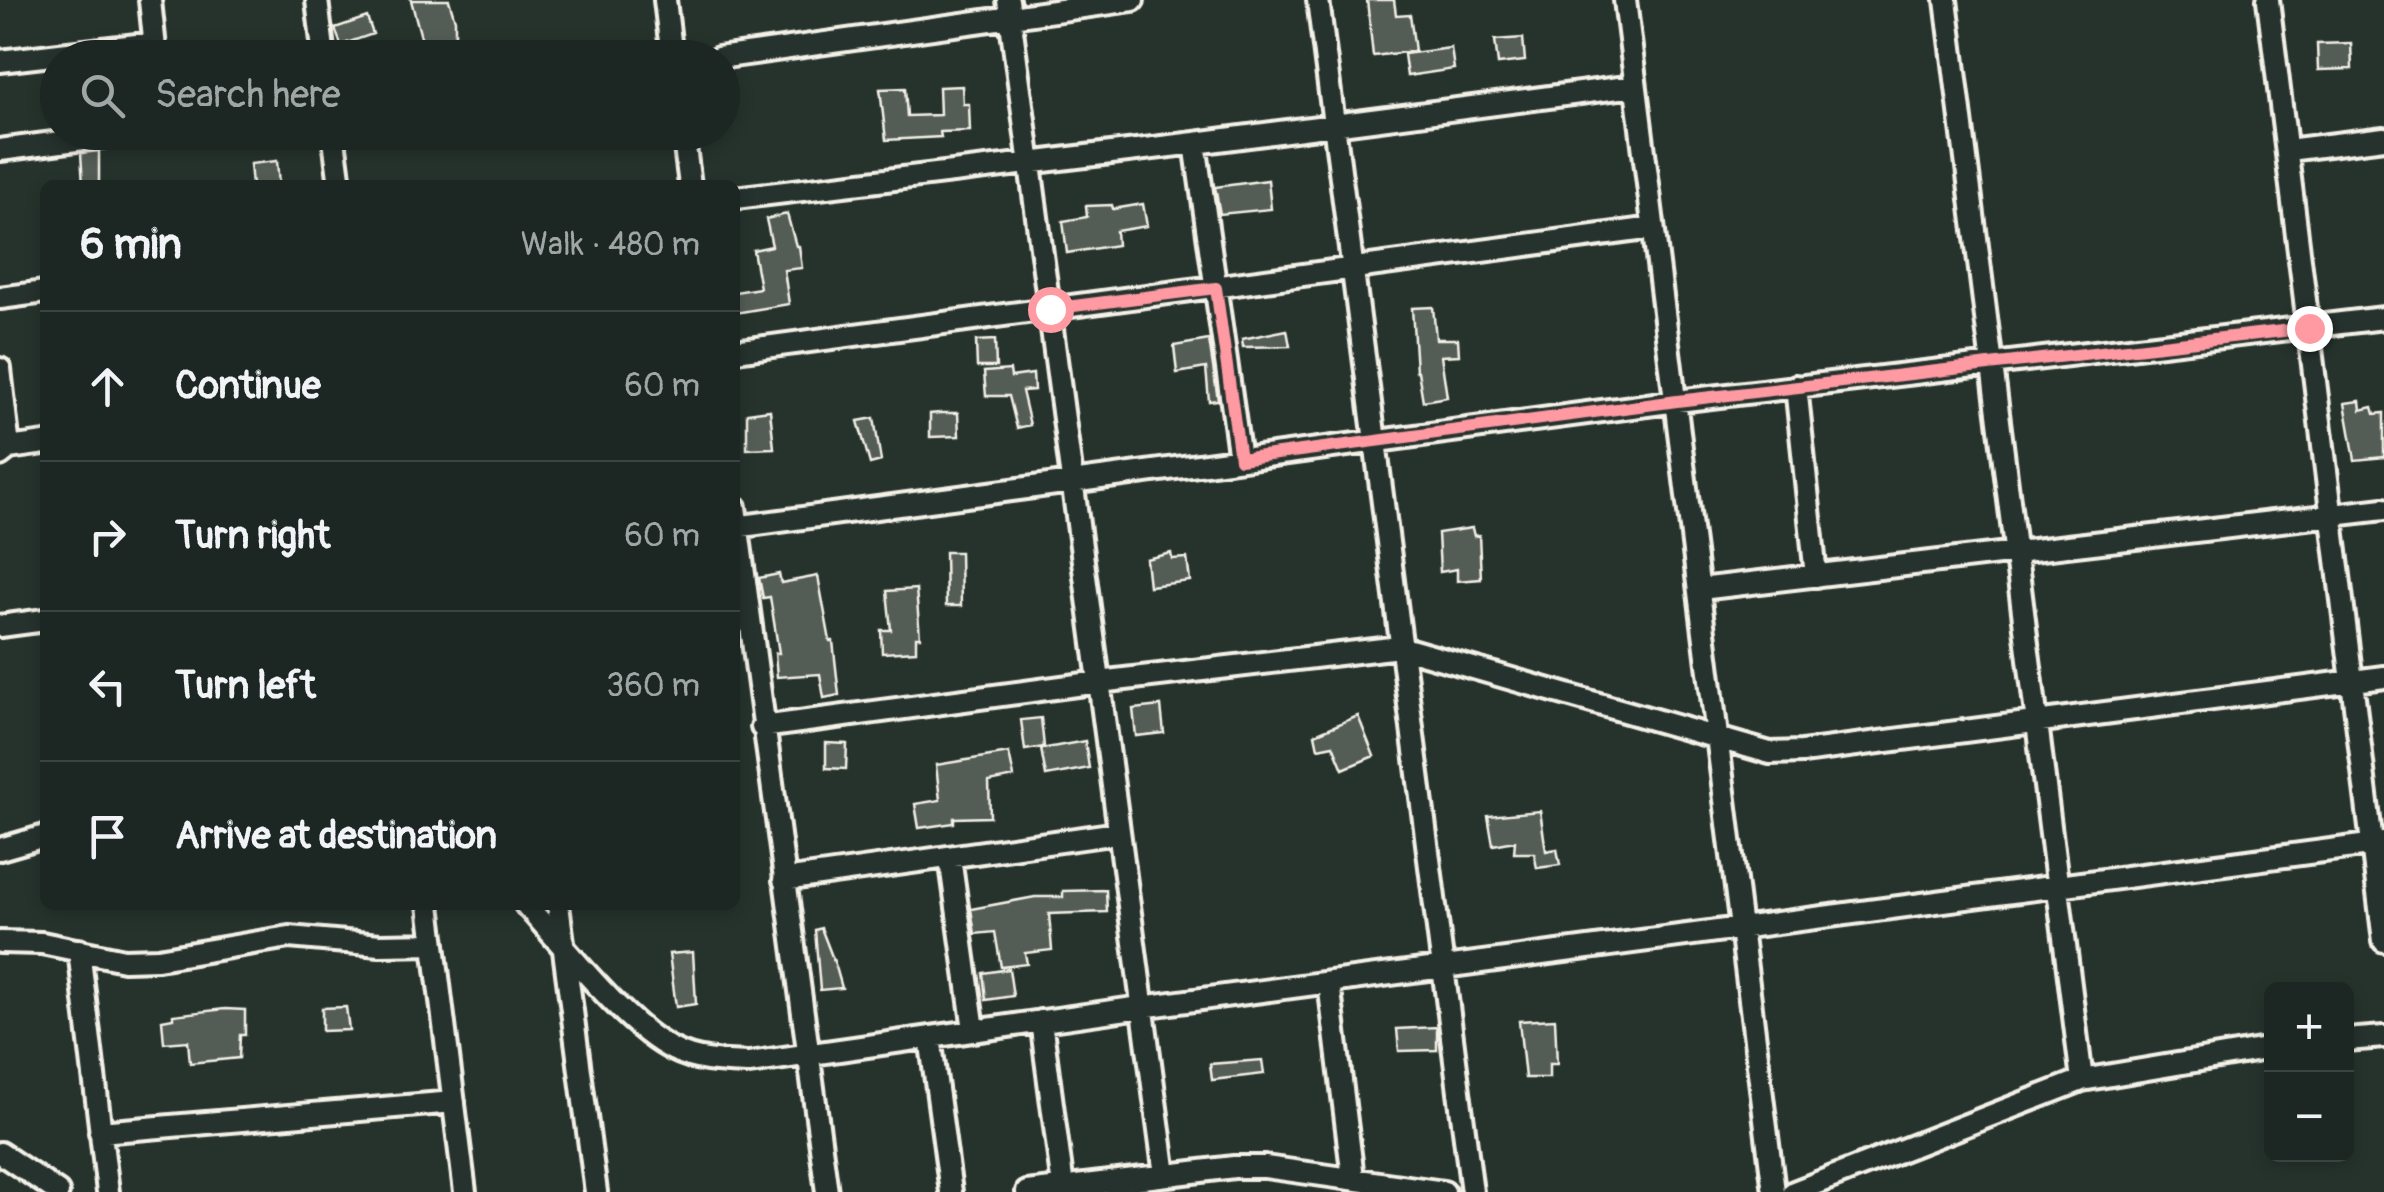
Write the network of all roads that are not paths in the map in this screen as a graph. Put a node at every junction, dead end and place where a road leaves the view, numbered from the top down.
1 (150, 0) edge
2 (318, 0) edge
3 (665, 0) edge
4 (1133, 0) edge
5 (1318, 0) edge
6 (1625, 0) edge
7 (1946, 0) edge
8 (2272, 1) edge
9 (1009, 8) edge
10 (154, 40) edge
11 (322, 40) edge
12 (670, 40) edge
13 (740, 54) edge
14 (40, 58) edge
15 (0, 61) edge
16 (1634, 86) junction
17 (1334, 124) junction
18 (2384, 138) edge
19 (1195, 143) junction
20 (40, 145) edge
21 (0, 150) edge
22 (336, 150) edge
23 (685, 150) edge
24 (2288, 150) junction
25 (1032, 162) junction
26 (339, 180) edge
27 (689, 180) edge
28 (740, 197) edge
29 (1653, 228) junction
30 (1353, 269) junction
31 (1216, 288) junction
32 (40, 293) edge
33 (0, 298) edge
34 (1050, 309) junction
35 (2384, 318) edge
36 (2309, 328) junction
37 (740, 350) edge
38 (1994, 362) junction
39 (0, 368) edge
40 (1796, 386) junction
41 (1677, 401) junction
42 (1375, 442) junction
43 (40, 444) edge
44 (4, 452) edge
45 (1240, 459) junction
46 (1072, 482) junction
47 (2384, 508) edge
48 (2330, 514) junction
49 (740, 520) edge
50 (740, 552) edge
51 (2016, 552) junction
52 (1816, 576) junction
53 (1700, 589) junction
54 (40, 621) edge
55 (0, 626) edge
56 (1400, 647) junction
57 (2384, 677) edge
58 (2353, 681) junction
59 (1099, 682) junction
60 (2037, 722) junction
61 (762, 727) junction
62 (1717, 736) junction
63 (1118, 833) junction
64 (40, 837) edge
65 (2379, 844) edge
66 (0, 849) edge
67 (950, 857) junction
68 (784, 880) junction
69 (2058, 886) junction
70 (430, 910) edge
71 (531, 910) edge
72 (559, 910) edge
73 (1741, 928) junction
74 (2384, 941) edge
75 (0, 942) edge
76 (434, 944) junction
77 (564, 945) junction
78 (79, 950) junction
79 (1444, 968) junction
80 (1328, 983) junction
81 (1141, 1008) junction
82 (1041, 1021) junction
83 (974, 1030) junction
84 (930, 1036) junction
85 (2384, 1037) edge
86 (2354, 1039) edge
87 (2264, 1049) edge
88 (808, 1053) junction
89 (2082, 1080) junction
90 (454, 1102) junction
91 (100, 1132) junction
92 (0, 1153) edge
93 (1165, 1175) junction
94 (1352, 1178) junction
95 (1063, 1188) junction
96 (58, 1192) edge
97 (108, 1192) edge
98 (465, 1192) edge
99 (596, 1192) edge
100 (826, 1192) edge
101 (951, 1192) edge
102 (1027, 1192) edge
103 (1444, 1192) edge
104 (1472, 1192) edge
105 (1774, 1192) edge
106 (1794, 1192) edge

1 - 10 street
2 - 11 street
3 - 12 street
4 - 9 street
5 - 17 street
6 - 16 street
7 - 38 street
8 - 24 street
9 - 13 street
9 - 25 street
14 - 15 street
16 - 17 street
16 - 29 street
17 - 19 street
17 - 30 street
18 - 24 street
19 - 25 street
19 - 31 street
20 - 21 street
22 - 26 street
23 - 27 street
24 - 36 street
25 - 28 street
25 - 34 street
29 - 30 street
29 - 41 street
30 - 31 street
30 - 42 street
31 - 34 street
31 - 45 street
32 - 33 street
34 - 37 street
34 - 46 street
35 - 36 street
36 - 38 street
36 - 48 street
38 - 40 street
38 - 51 street
39 - 44 street
40 - 41 street
40 - 52 street
41 - 42 street
41 - 53 street
42 - 45 street
42 - 56 street
43 - 44 street
45 - 46 street
46 - 49 street
46 - 59 street
47 - 48 street
48 - 51 street
48 - 58 street
50 - 61 street
51 - 52 street
51 - 60 street
52 - 53 street
53 - 62 street
54 - 55 street
56 - 59 street
56 - 62 street
56 - 79 street
57 - 58 street
58 - 60 street
58 - 65 street
59 - 61 street
59 - 63 street
60 - 62 street
60 - 69 street
61 - 68 street
62 - 73 street
63 - 67 street
63 - 81 street
64 - 66 street
65 - 69 street
65 - 74 street
67 - 68 street
67 - 83 street
68 - 88 street
69 - 73 street
69 - 89 street
70 - 76 street
71 - 77 street
72 - 77 street
73 - 79 street
73 - 105 street
75 - 78 street
76 - 78 street
76 - 90 street
77 - 88 street
77 - 99 street
78 - 91 street
79 - 80 street
79 - 104 street
80 - 81 street
80 - 94 street
81 - 82 street
81 - 93 street
82 - 83 street
82 - 95 street
83 - 84 street
84 - 88 street
84 - 101 street
85 - 86 street
87 - 89 street
88 - 100 street
89 - 106 street
90 - 91 street
90 - 98 street
91 - 97 street
92 - 96 street
93 - 94 street
93 - 95 street
94 - 103 street
95 - 102 street

